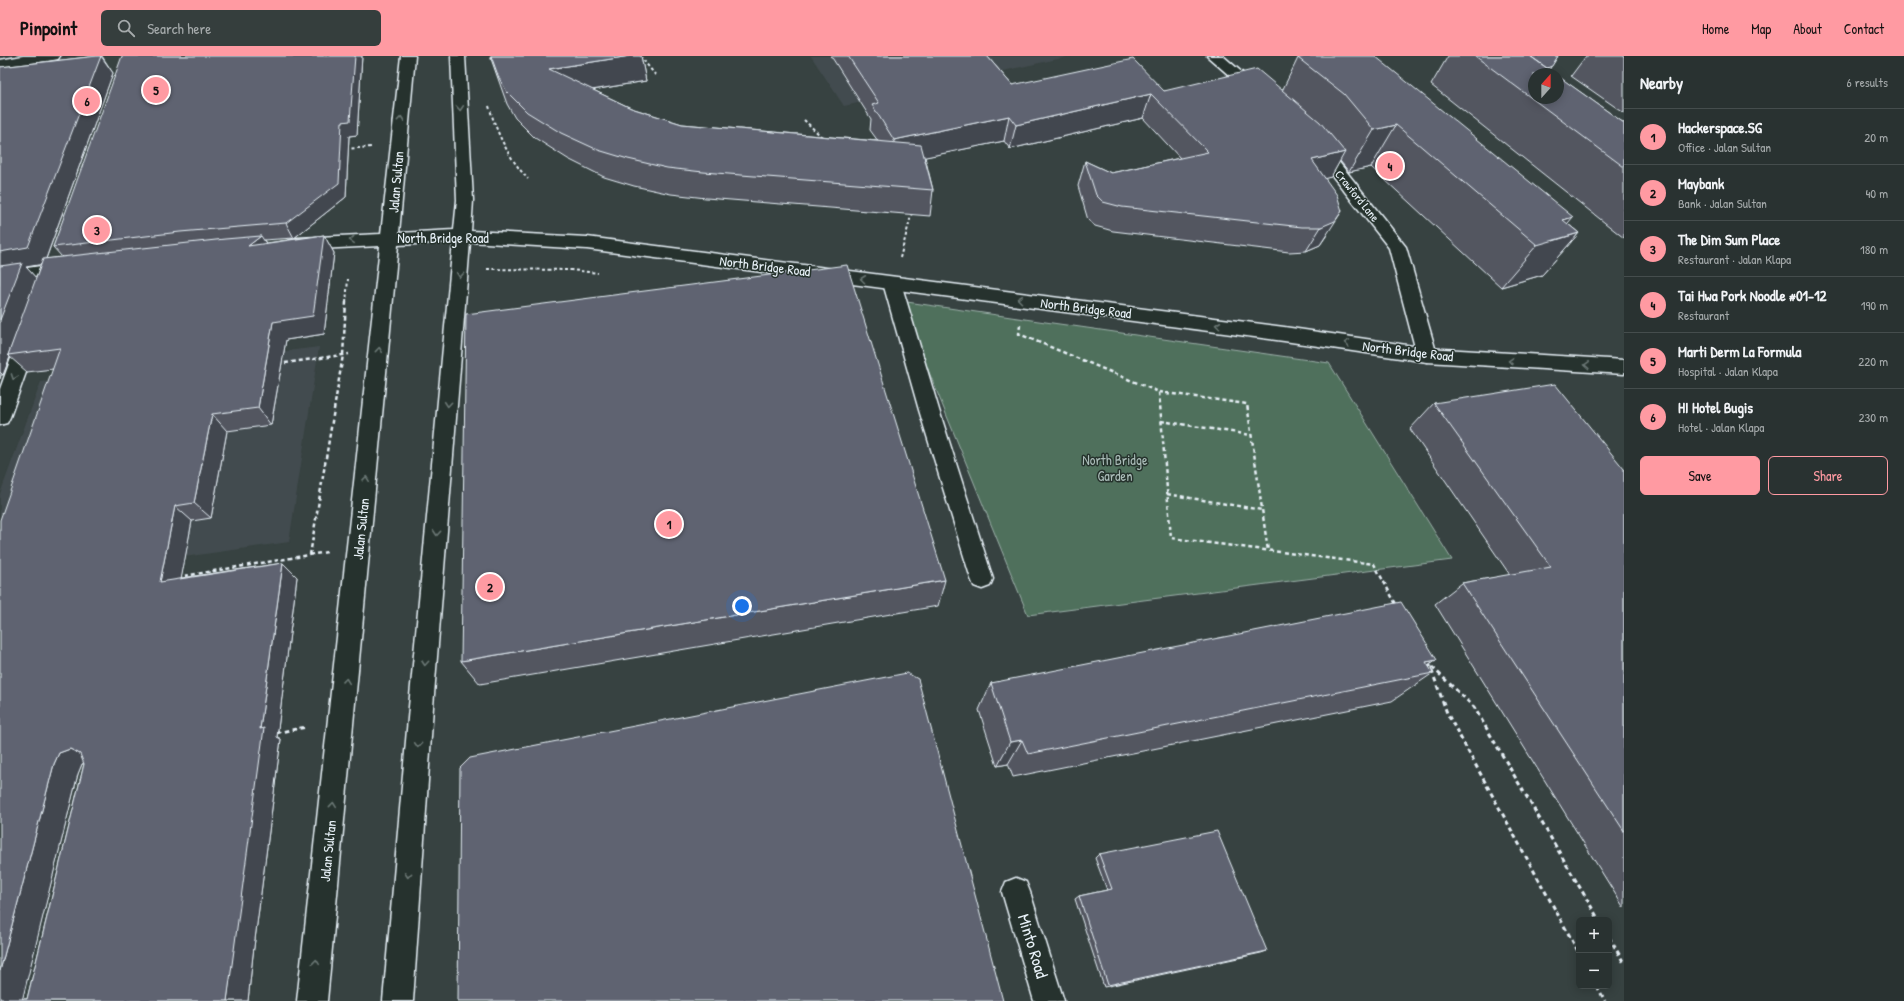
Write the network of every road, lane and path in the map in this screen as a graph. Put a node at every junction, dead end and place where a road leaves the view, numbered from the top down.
1 (53, 56) edge
2 (408, 56) edge
3 (458, 56) edge
4 (640, 56) edge
5 (1214, 56) edge
6 (0, 64) edge
7 (657, 77) dead end
8 (488, 101) dead end
9 (1271, 104) edge
10 (804, 120) dead end
11 (1303, 132) edge
12 (825, 140) edge
13 (399, 144) junction
14 (344, 150) dead end
15 (528, 179) dead end
16 (912, 210) edge
17 (462, 236) junction
18 (390, 238) junction
19 (282, 245) edge
20 (55, 263) junction
21 (898, 264) dead end
22 (84, 266) edge
23 (0, 278) edge
24 (348, 279) dead end
25 (892, 283) junction
26 (44, 292) edge
27 (34, 322) edge
28 (379, 350) junction
29 (343, 355) junction
30 (1427, 355) junction
31 (272, 365) dead end
32 (1624, 367) edge
33 (1159, 392) dead end
34 (2, 409) edge
35 (1161, 421) dead end
36 (1251, 435) junction
37 (1167, 494) dead end
38 (1262, 510) junction
39 (1172, 538) dead end
40 (359, 546) junction
41 (1268, 551) junction
42 (310, 555) junction
43 (171, 578) dead end
44 (982, 579) dead end
45 (1401, 612) edge
46 (1427, 660) edge
47 (1431, 667) junction
48 (342, 720) junction
49 (272, 733) dead end
50 (85, 778) edge
51 (72, 785) dead end
52 (1016, 892) dead end
53 (1597, 917) edge
54 (1612, 942) edge
55 (1576, 948) edge
56 (1624, 963) edge
57 (1599, 989) edge
58 (312, 1001) edge
59 (398, 1001) edge
60 (1049, 1001) edge
61 (1605, 1001) edge

1 - 6 main road
13 -> 2 main road, Jalan Sultan
3 -> 17 main road
4 - 7 path
5 - 9 main road
8 - 15 path
10 - 12 path
11 - 30 main road, Crawford Lane
13 - 14 path
13 - 18 main road, Jalan Sultan
16 - 21 path
17 - 18 main road, North Bridge Road
25 -> 17 main road, North Bridge Road
17 -> 59 main road
18 -> 19 main road, North Bridge Road
28 -> 18 main road, Jalan Sultan
20 - 22 main road
20 - 23 main road
20 - 26 main road
24 - 29 path
30 -> 25 main road, North Bridge Road
25 - 44 main road
27 -> 34 main road
28 - 29 path
40 -> 28 main road, Jalan Sultan
29 - 31 path
29 - 42 path
32 -> 30 main road, North Bridge Road
33 - 36 path
35 - 36 path
36 - 38 path
37 - 38 path
38 - 41 path
39 - 41 path
40 - 42 path
48 -> 40 main road, Jalan Sultan
41 - 45 path
42 - 43 path
46 - 47 path
47 - 53 path
47 - 55 path
48 - 49 path
58 -> 48 main road, Jalan Sultan
50 - 51 path
52 - 60 main road, Minto Road
54 - 56 path
57 - 61 path

